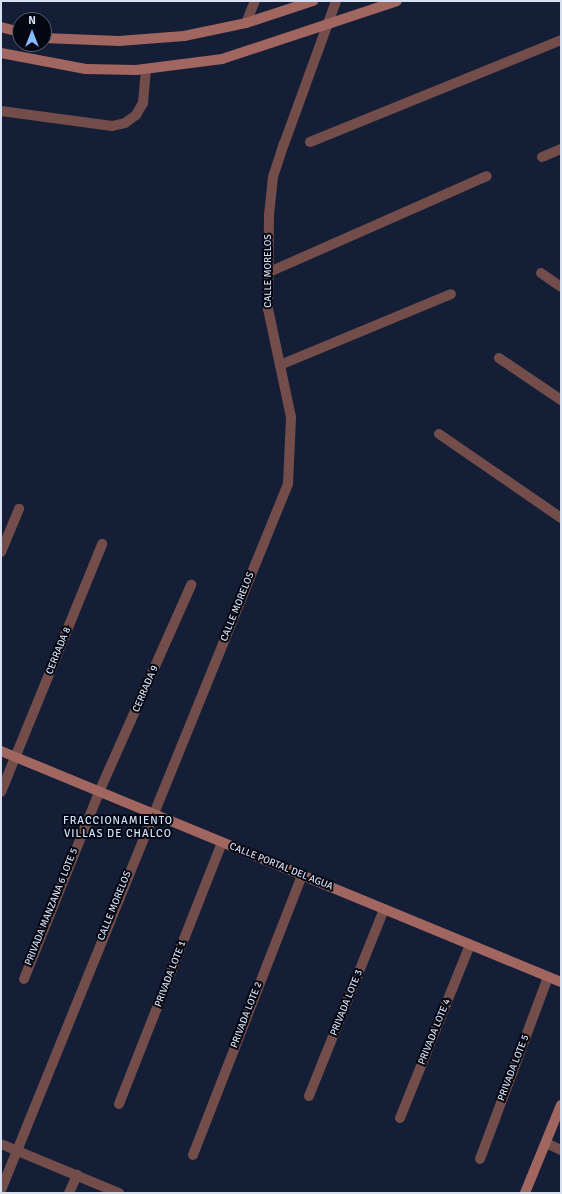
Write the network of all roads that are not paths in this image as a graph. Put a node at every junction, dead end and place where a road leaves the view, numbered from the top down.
1 (255, 1) edge
2 (313, 1) edge
3 (336, 1) edge
4 (398, 1) edge
5 (246, 23) junction
6 (329, 26) junction
7 (1, 27) edge
8 (12, 30) edge
9 (52, 38) edge
10 (561, 40) edge
11 (1, 53) edge
12 (146, 69) junction
13 (1, 112) edge
14 (310, 142) dead end
15 (561, 149) edge
16 (542, 158) dead end
17 (487, 176) dead end
18 (267, 273) junction
19 (542, 274) dead end
20 (561, 287) edge
21 (451, 294) dead end
22 (499, 358) dead end
23 (280, 365) junction
24 (561, 400) edge
25 (439, 434) dead end
26 (18, 509) dead end
27 (561, 518) edge
28 (102, 544) dead end
29 (1, 552) edge
30 (191, 585) dead end
31 (1, 751) edge
32 (15, 757) junction
33 (1, 792) edge
34 (99, 792) junction
35 (152, 814) junction
36 (222, 843) junction
37 (302, 876) junction
38 (384, 909) junction
39 (470, 945) junction
40 (548, 977) junction
41 (24, 978) dead end
42 (561, 982) edge
43 (309, 1096) dead end
44 (119, 1104) dead end
45 (561, 1105) edge
46 (400, 1118) dead end
47 (546, 1143) junction
48 (1, 1144) edge
49 (16, 1150) junction
50 (561, 1150) edge
51 (193, 1155) dead end
52 (480, 1159) dead end
53 (77, 1175) junction
54 (1, 1190) edge
55 (69, 1193) edge
56 (119, 1193) edge
57 (525, 1193) edge

1 - 5 street
2 - 5 street
3 - 6 street, CALLE MORELOS
4 - 6 street
5 - 9 street
6 - 12 street
6 - 18 street, CALLE MORELOS
7 - 8 street
10 - 14 street
11 - 12 street
12 - 13 street
15 - 16 street
17 - 18 street
18 - 23 street, CALLE MORELOS
19 - 20 street
21 - 23 street
22 - 24 street
23 - 35 street, CALLE MORELOS
25 - 27 street
26 - 29 street
28 - 32 street, CERRADA 8
30 - 34 street, CERRADA 9
31 - 32 street, CALLE PORTAL DEL AGUA
32 - 33 street, CERRADA 8
32 - 34 street, CALLE PORTAL DEL AGUA
34 - 35 street, CALLE PORTAL DEL AGUA
34 - 41 street, PRIVADA MANZANA 6 LOTE 5
35 - 36 street, CALLE PORTAL DEL AGUA
35 - 49 street, CALLE MORELOS
36 - 37 street, CALLE PORTAL DEL AGUA
36 - 44 street, PRIVADA LOTE 1
37 - 38 street, CALLE PORTAL DEL AGUA
37 - 51 street, PRIVADA LOTE 2
38 - 39 street, CALLE PORTAL DEL AGUA
38 - 43 street, PRIVADA LOTE 3
39 - 40 street, CALLE PORTAL DEL AGUA
39 - 46 street, PRIVADA LOTE 4
40 - 42 street, CALLE PORTAL DEL AGUA
40 - 52 street, PRIVADA LOTE 5
45 - 47 street
47 - 50 street
47 - 57 street
48 - 49 street
49 - 53 street
49 - 54 street, CALLE MORELOS
53 - 55 street
53 - 56 street

